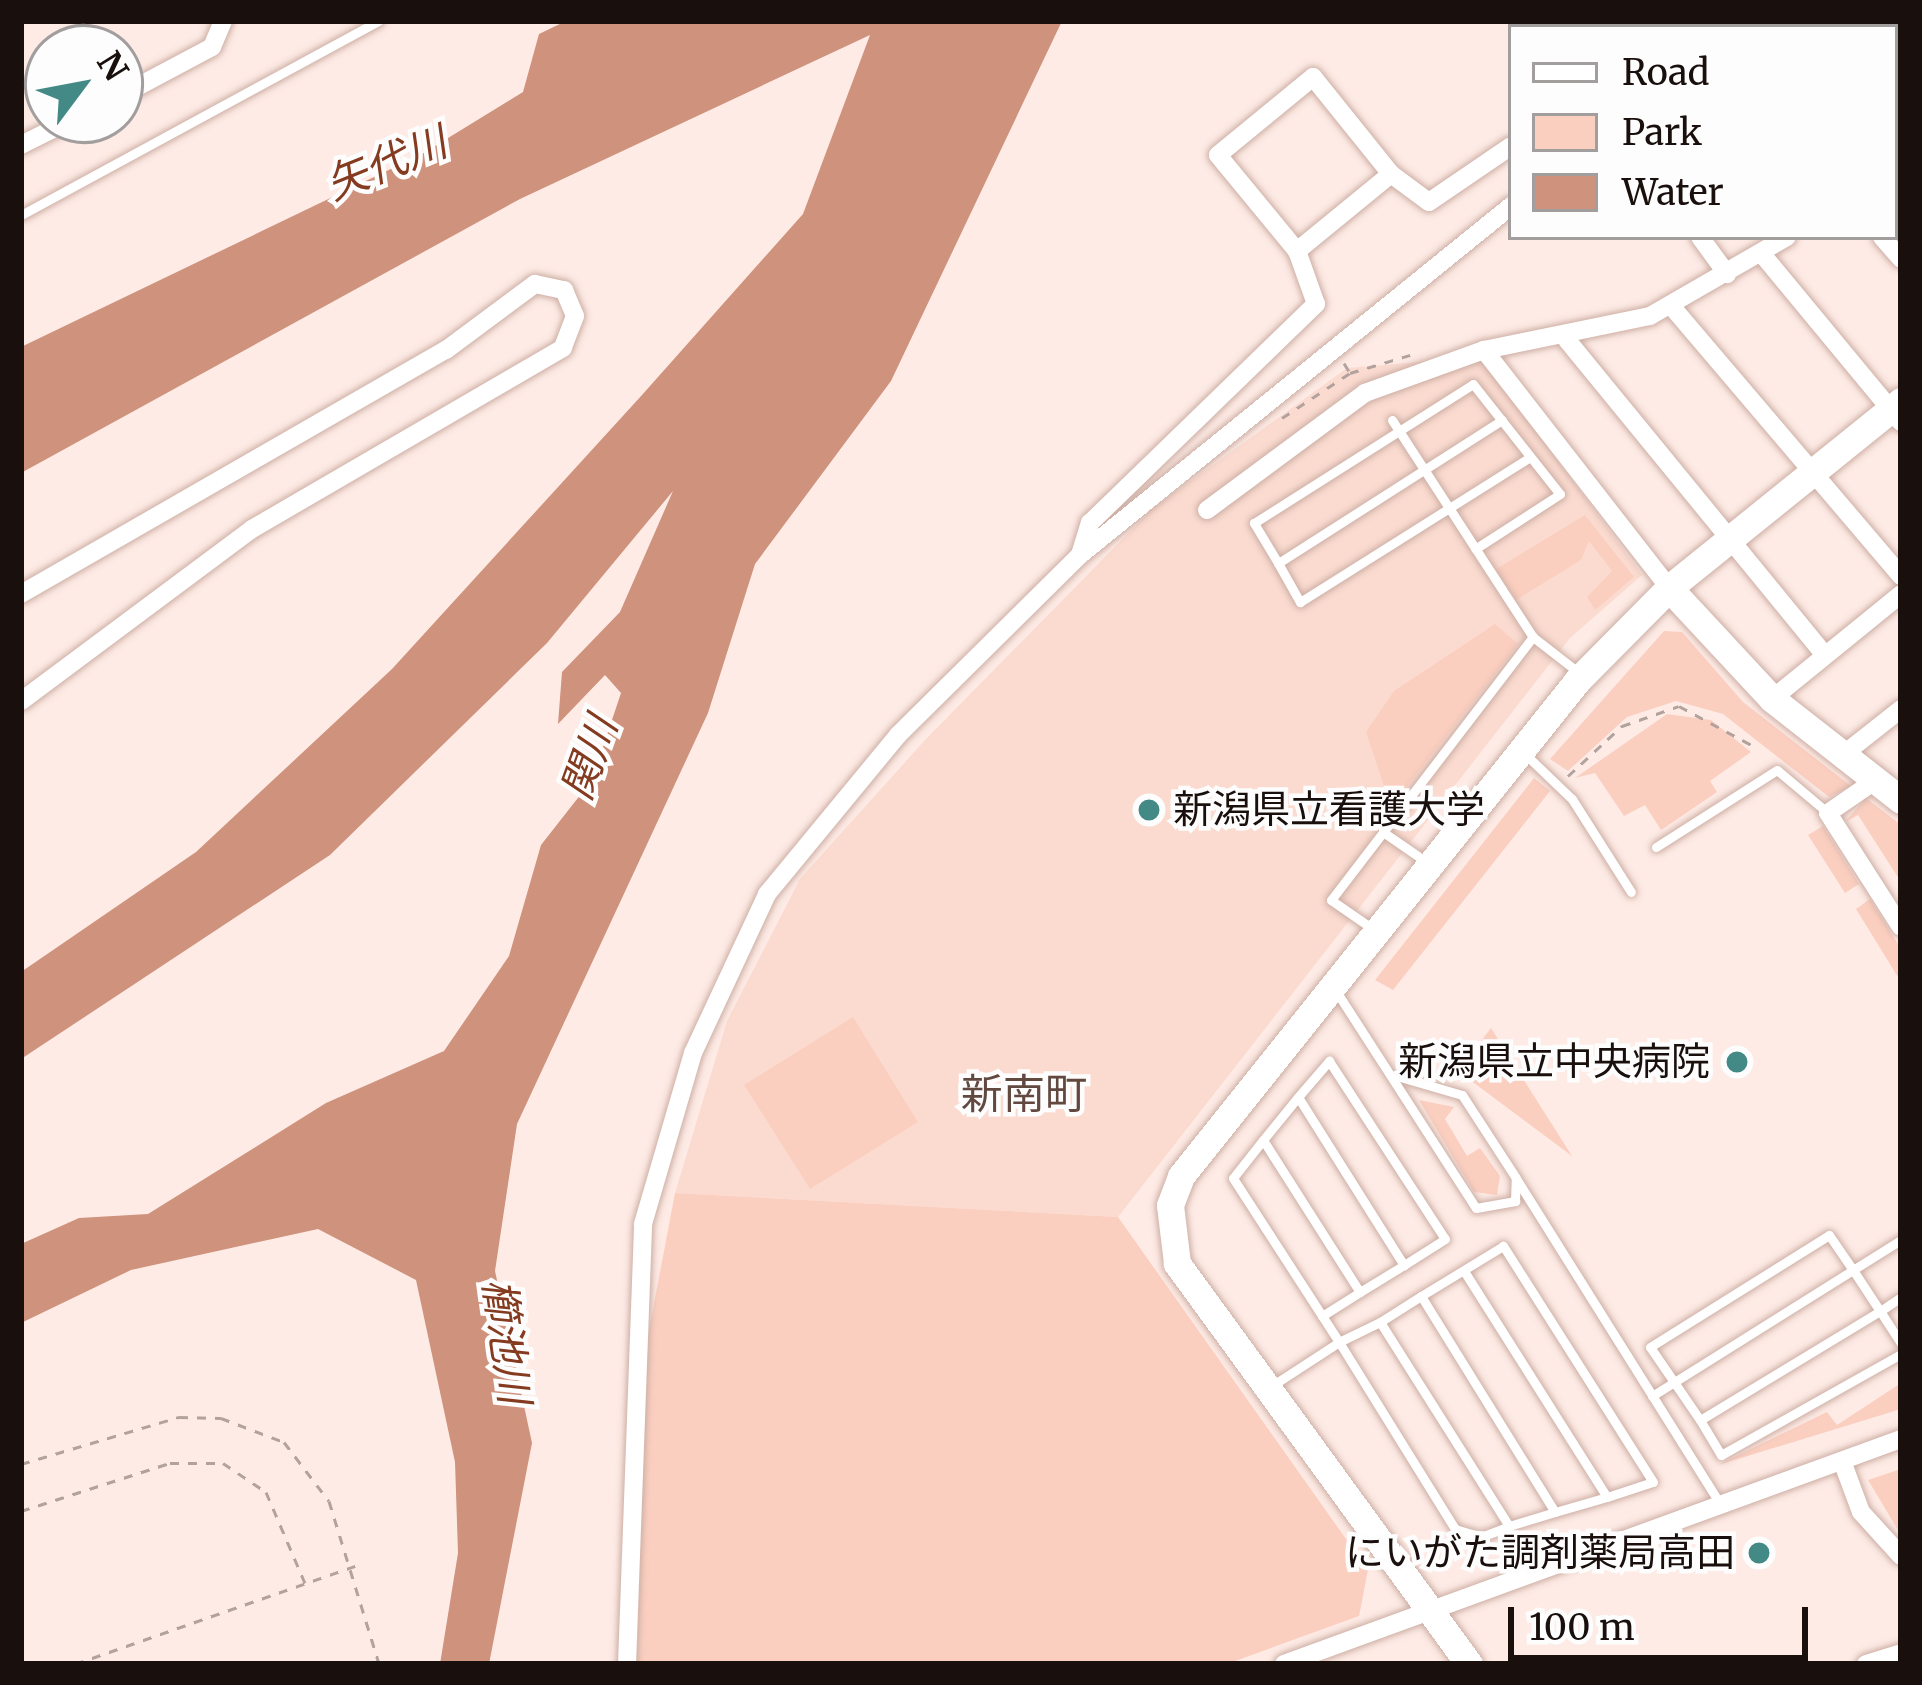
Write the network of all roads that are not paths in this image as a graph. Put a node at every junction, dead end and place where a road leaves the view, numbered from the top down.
1 (223, 21) edge
2 (379, 21) edge
3 (144, 83) edge
4 (1508, 148) edge
5 (1391, 174) junction
6 (1508, 208) edge
7 (21, 214) edge
8 (1702, 240) edge
9 (1773, 244) edge
10 (1298, 251) junction
11 (1727, 274) junction
12 (1673, 308) junction
13 (1567, 340) junction
14 (1484, 350) junction
15 (1898, 411) edge
16 (1502, 420) junction
17 (1395, 426) junction
18 (1530, 457) junction
19 (1424, 469) junction
20 (1810, 476) junction
21 (1449, 508) junction
22 (1207, 510) dead end
23 (1730, 542) junction
24 (1475, 549) junction
25 (1080, 555) junction
26 (1278, 563) junction
27 (1901, 576) edge
28 (1669, 589) junction
29 (21, 594) edge
30 (1895, 600) edge
31 (1901, 622) edge
32 (1533, 637) junction
33 (1825, 655) junction
34 (1582, 675) junction
35 (1772, 699) junction
36 (21, 701) edge
37 (1901, 709) edge
38 (1522, 750) junction
39 (1844, 754) junction
40 (1876, 781) junction
41 (1901, 800) edge
42 (1828, 813) junction
43 (1383, 832) junction
44 (1656, 848) dead end
45 (1430, 865) junction
46 (1630, 892) dead end
47 (1901, 927) edge
48 (1376, 932) junction
49 (1332, 988) junction
50 (1396, 1076) junction
51 (1298, 1097) junction
52 (1263, 1140) junction
53 (1516, 1178) junction
54 (1901, 1240) edge
55 (1404, 1265) junction
56 (1853, 1270) junction
57 (1464, 1271) junction
58 (1360, 1292) junction
59 (1421, 1296) junction
60 (1901, 1297) edge
61 (1880, 1311) junction
62 (1322, 1316) junction
63 (1380, 1322) junction
64 (1339, 1342) junction
65 (1901, 1343) edge
66 (1901, 1354) edge
67 (1674, 1382) junction
68 (1265, 1390) junction
69 (1652, 1396) junction
70 (1700, 1420) junction
71 (1901, 1439) edge
72 (1842, 1461) junction
73 (1607, 1497) junction
74 (1718, 1501) junction
75 (1555, 1511) junction
76 (1509, 1526) junction
77 (1901, 1556) edge
78 (1431, 1607) junction
79 (1901, 1653) edge
80 (627, 1664) edge
81 (1284, 1664) edge
82 (1468, 1664) edge
83 (1867, 1664) edge

1 - 3 street
2 - 7 lane
4 - 5 street
5 - 10 street
5 - 10 street
6 - 25 street
8 - 11 street
9 - 11 street
9 - 15 street
10 - 25 street
11 - 12 street
12 - 13 street
12 - 20 street
13 - 14 street
13 - 23 street
14 - 22 street
14 - 28 street
15 - 20 street
16 - 17 lane
16 - 18 lane
16 - 19 lane
17 - 19 lane
17 - 26 lane
18 - 21 lane
18 - 24 lane
19 - 21 lane
19 - 26 lane
20 - 23 street
20 - 27 street
21 - 24 lane
21 - 26 lane
23 - 28 street
23 - 33 street
24 - 32 lane
25 - 80 street
28 - 34 street
28 - 35 street
29 - 36 street
30 - 31 street
30 - 33 street
32 - 34 lane
32 - 43 lane
33 - 35 street
34 - 38 street
35 - 39 street
37 - 39 street
38 - 45 street
38 - 46 lane
39 - 40 street
40 - 41 street
40 - 42 street
42 - 44 lane
42 - 47 street
43 - 45 lane
43 - 48 lane
45 - 48 street
48 - 49 street
49 - 50 lane
49 - 68 street
50 - 53 lane
50 - 53 lane
51 - 52 lane
51 - 55 lane
51 - 55 lane
52 - 58 lane
52 - 62 lane
53 - 69 lane
54 - 56 lane
55 - 58 lane
56 - 61 lane
56 - 67 lane
56 - 67 lane
57 - 59 lane
57 - 73 lane
57 - 73 lane
58 - 62 lane
59 - 63 lane
59 - 75 lane
60 - 61 lane
61 - 65 lane
61 - 70 lane
62 - 64 lane
63 - 64 lane
63 - 76 lane
64 - 68 lane
64 - 76 lane
66 - 70 lane
67 - 69 lane
67 - 70 lane
68 - 78 street
69 - 74 lane
71 - 72 street
72 - 74 street
72 - 77 street
73 - 75 lane
74 - 78 street
75 - 76 lane
78 - 81 street
78 - 82 street
79 - 83 street

